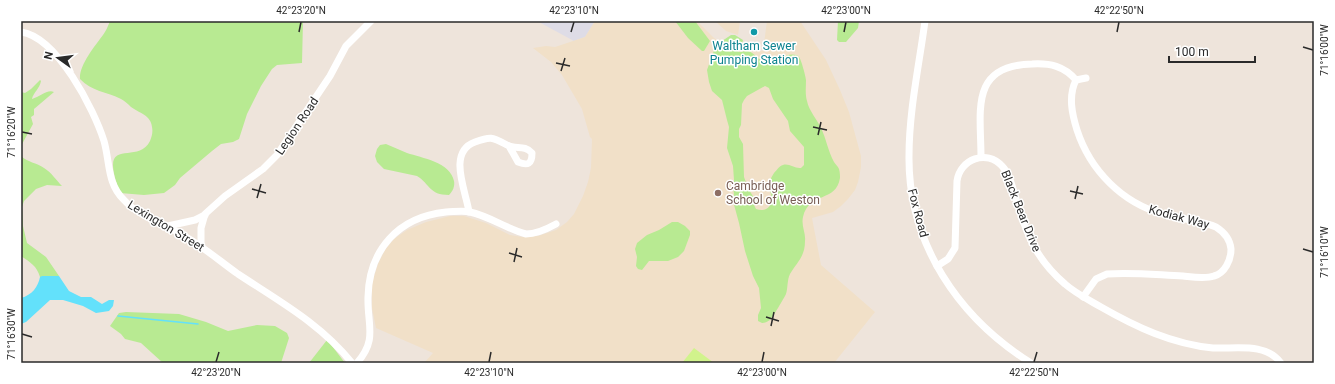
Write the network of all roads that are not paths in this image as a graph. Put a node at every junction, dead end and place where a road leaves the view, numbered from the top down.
1 (371, 21) edge
2 (925, 21) edge
3 (21, 32) edge
4 (1086, 78) dead end
5 (1076, 80) junction
6 (509, 146) dead end
7 (981, 157) junction
8 (469, 212) junction
9 (205, 214) junction
10 (556, 224) dead end
11 (168, 226) junction
12 (201, 246) junction
13 (937, 266) junction
14 (1083, 296) junction
15 (352, 363) edge
16 (357, 363) edge
17 (1031, 363) edge
18 (1281, 363) edge

1 - 9 street, Legion Road
2 - 13 street, Fox Road
3 - 11 street, Lexington Street
4 - 5 street
5 - 7 street
5 - 14 street, Kodiak Way
6 - 8 street
7 - 13 street
7 - 14 street, Black Bear Drive
8 - 10 street
8 - 16 street
9 - 11 street, Legion Road
9 - 12 street
11 - 12 street, Lexington Street
12 - 15 street, Lexington Street
13 - 17 street, Fox Road
14 - 18 street, Black Bear Drive

